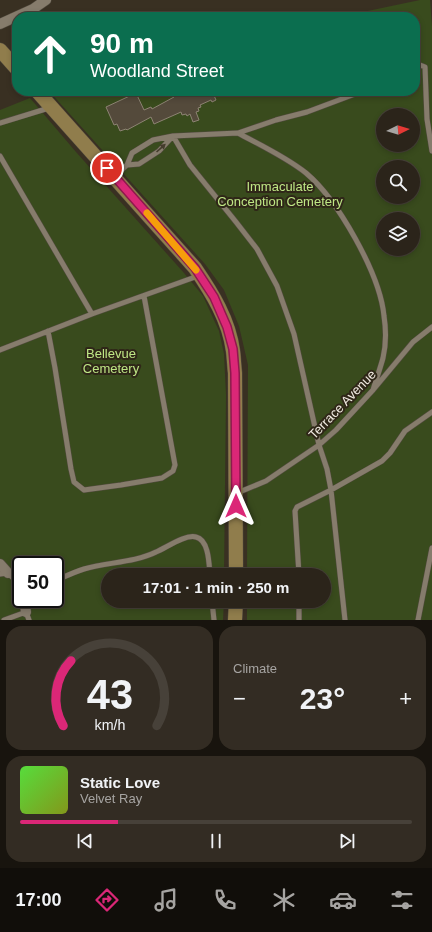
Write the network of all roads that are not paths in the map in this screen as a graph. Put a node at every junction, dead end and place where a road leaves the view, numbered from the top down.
1 (46, 0) edge
2 (26, 12) edge
3 (12, 19) edge
4 (0, 24) edge
5 (0, 50) edge
6 (12, 63) edge
7 (420, 65) edge
8 (41, 96) edge
9 (350, 96) edge
10 (51, 107) junction
11 (0, 123) edge
12 (238, 133) junction
13 (173, 136) junction
14 (432, 150) edge
15 (0, 156) edge
16 (127, 165) junction
17 (114, 176) junction
18 (200, 276) junction
19 (144, 296) junction
20 (92, 314) junction
21 (432, 327) edge
22 (48, 331) junction
23 (0, 350) edge
24 (372, 390) junction
25 (432, 412) edge
26 (319, 445) junction
27 (331, 490) junction
28 (236, 493) junction
29 (432, 548) edge
30 (0, 564) edge
31 (209, 568) edge
32 (236, 568) edge
33 (299, 568) edge
34 (4, 574) edge
35 (64, 577) edge
36 (213, 608) edge
37 (236, 608) edge
38 (299, 608) edge
39 (28, 616) edge
40 (4, 620) edge
41 (214, 620) edge
42 (235, 620) edge
43 (299, 620) edge
44 (345, 620) edge
45 (418, 620) edge

1 - 2 street
3 - 4 street
5 - 6 main road
7 - 14 lane
8 - 10 main road
9 - 12 lane
10 - 11 lane
10 - 17 main road
12 - 13 lane
12 - 24 lane
16 -> 13 lane
13 - 16 lane
13 - 26 lane
15 - 20 lane
16 - 17 lane
17 - 18 main road
18 - 19 lane
18 - 28 main road
19 - 20 lane
19 - 22 lane
20 - 22 lane
21 - 24 lane, Terrace Avenue
22 - 23 lane
24 - 26 lane, Terrace Avenue
25 - 27 lane
26 - 27 lane
26 - 28 lane, Terrace Avenue
27 - 33 lane
27 - 44 lane
28 - 32 main road
29 - 45 lane
30 - 34 street
31 - 35 lane
36 - 41 lane
37 - 42 main road
38 - 43 lane
39 - 40 lane

